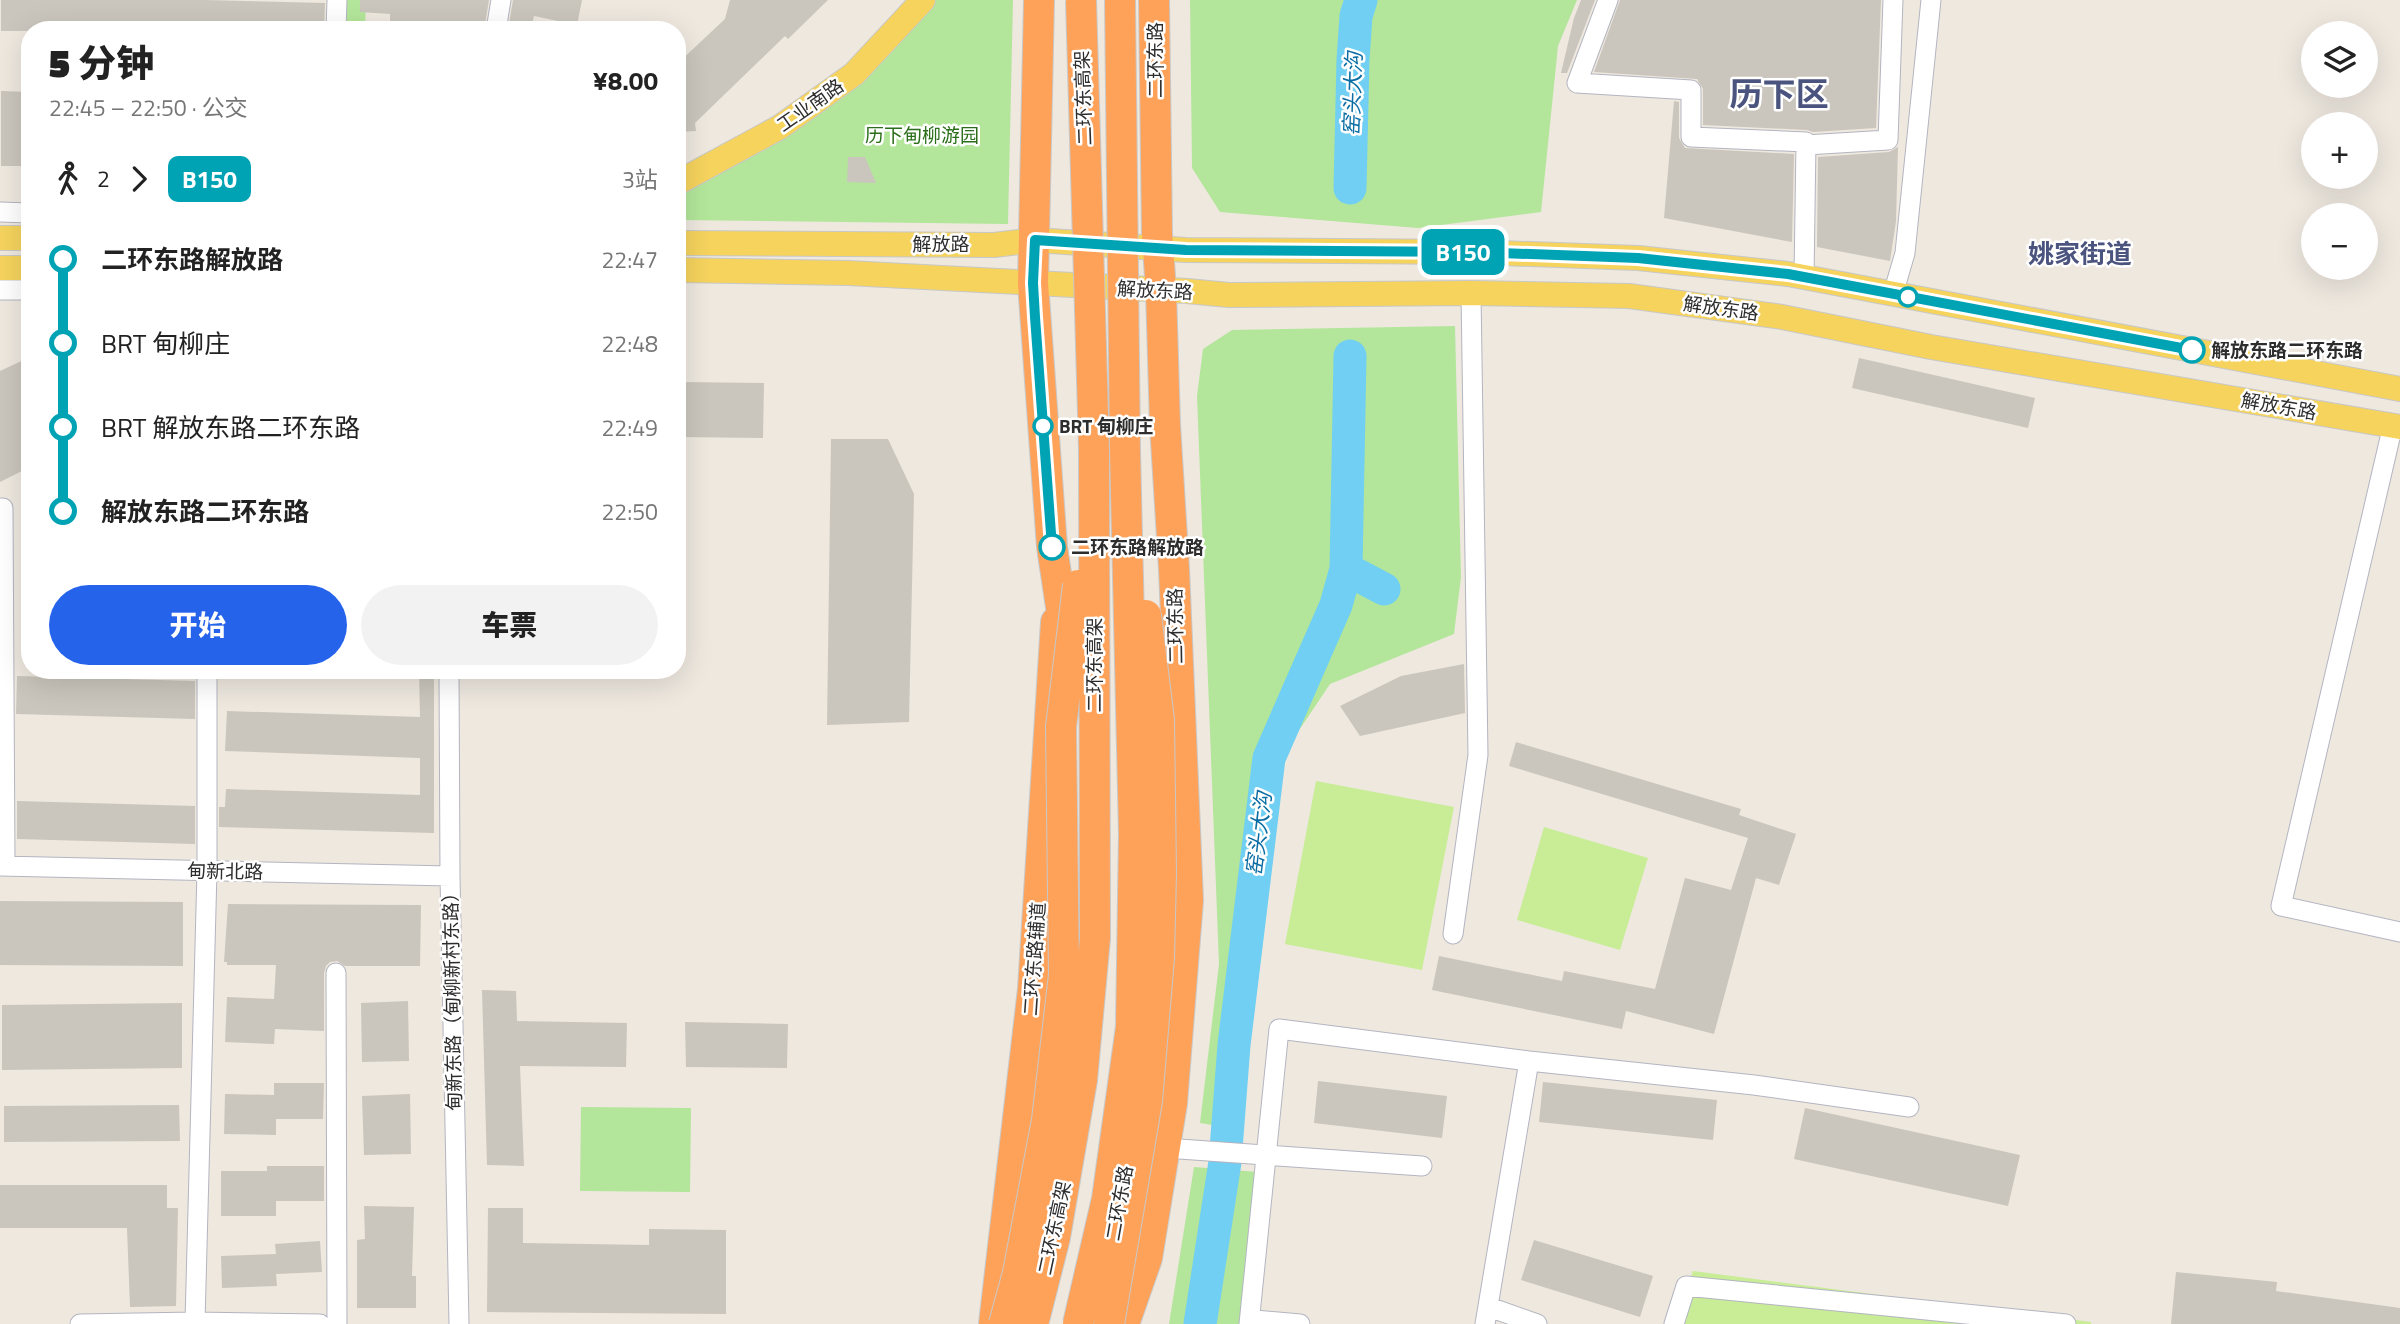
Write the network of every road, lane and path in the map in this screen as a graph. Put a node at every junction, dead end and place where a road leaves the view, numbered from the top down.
1 (337, 0) edge
2 (501, 0) edge
3 (923, 0) edge
4 (1039, 0) edge
5 (1081, 0) edge
6 (1120, 0) edge
7 (1154, 0) edge
8 (1608, 0) edge
9 (1893, 0) edge
10 (1931, 0) edge
11 (336, 21) edge
12 (498, 21) edge
13 (1806, 145) junction
14 (686, 178) edge
15 (0, 212) edge
16 (21, 212) edge
17 (0, 238) edge
18 (21, 238) edge
19 (1035, 240) junction
20 (686, 243) edge
21 (848, 244) junction
22 (1159, 248) junction
23 (0, 268) edge
24 (21, 268) edge
25 (686, 271) edge
26 (848, 272) junction
27 (1804, 278) junction
28 (1033, 283) junction
29 (0, 290) edge
30 (21, 290) edge
31 (1161, 290) junction
32 (1471, 293) junction
33 (1893, 294) junction
34 (2400, 389) edge
35 (2396, 426) edge
36 (1094, 449) junction
37 (1125, 450) junction
38 (0, 508) edge
39 (1057, 593) junction
40 (1177, 670) junction
41 (207, 679) edge
42 (449, 679) edge
43 (3, 866) edge
44 (207, 870) junction
45 (450, 876) junction
46 (2400, 932) edge
47 (1453, 934) dead end
48 (336, 973) dead end
49 (1529, 1061) junction
50 (1909, 1107) dead end
51 (1174, 1148) junction
52 (1265, 1153) junction
53 (1422, 1166) dead end
54 (1487, 1315) edge
55 (195, 1322) junction
56 (1252, 1322) edge
57 (161, 1323) edge
58 (80, 1324) edge
59 (320, 1324) edge
60 (337, 1324) edge
61 (459, 1324) edge
62 (994, 1324) edge
63 (1004, 1324) edge
64 (1017, 1324) edge
65 (1033, 1324) edge
66 (1078, 1324) edge
67 (1096, 1324) edge
68 (1109, 1324) edge
69 (1124, 1324) edge
70 (1300, 1324) edge
71 (1537, 1324) edge
72 (1674, 1324) edge
73 (2066, 1324) edge

1 - 11 street
2 - 12 street
3 - 14 main road, 工业南路
4 - 19 highway
5 - 36 highway, 二环东高架, bridge
6 - 37 highway, 二环东高架, bridge
7 - 22 highway, 二环东路
8 - 13 street
9 - 13 street
10 - 33 street
13 - 27 street
15 - 16 street
17 - 18 main road
19 - 21 main road, 解放路
19 - 22 main road, 解放东路
19 - 28 highway
20 - 21 main road, 解放路
21 - 26 main road
22 - 27 main road, 解放东路
22 - 31 highway, 二环东路
23 - 24 main road
25 - 26 main road, 解放路
26 - 28 main road, 解放路
27 - 33 main road, 解放东路
28 - 31 main road, 解放东路
28 - 39 highway
29 - 30 street
31 - 32 main road, 解放东路
31 - 40 highway, 二环东路
32 - 35 main road, 解放东路
32 - 47 street
33 - 34 main road, 解放东路
35 - 46 street
36 - 63 highway, bridge
36 - 65 highway, 二环东高架, bridge
37 - 66 highway, 二环东高架, bridge
37 - 68 highway, bridge
38 - 43 street
39 - 62 highway, 二环东路辅道
39 - 64 highway
40 - 51 highway
40 - 67 highway, 二环东路
41 - 44 street
42 - 45 street, 甸新东路（甸柳新村东路）
43 - 44 street, 甸新北路
44 - 45 street, 甸新北路
44 - 55 street
45 - 61 street, 甸新东路（甸柳新村东路）
48 - 60 street
49 - 50 street
49 - 52 street
49 - 54 street
51 - 52 street
51 - 69 highway
52 - 53 street
52 - 56 street
54 - 71 street
55 - 57 street
55 - 59 street
56 - 70 street
57 - 58 street
72 - 73 street

